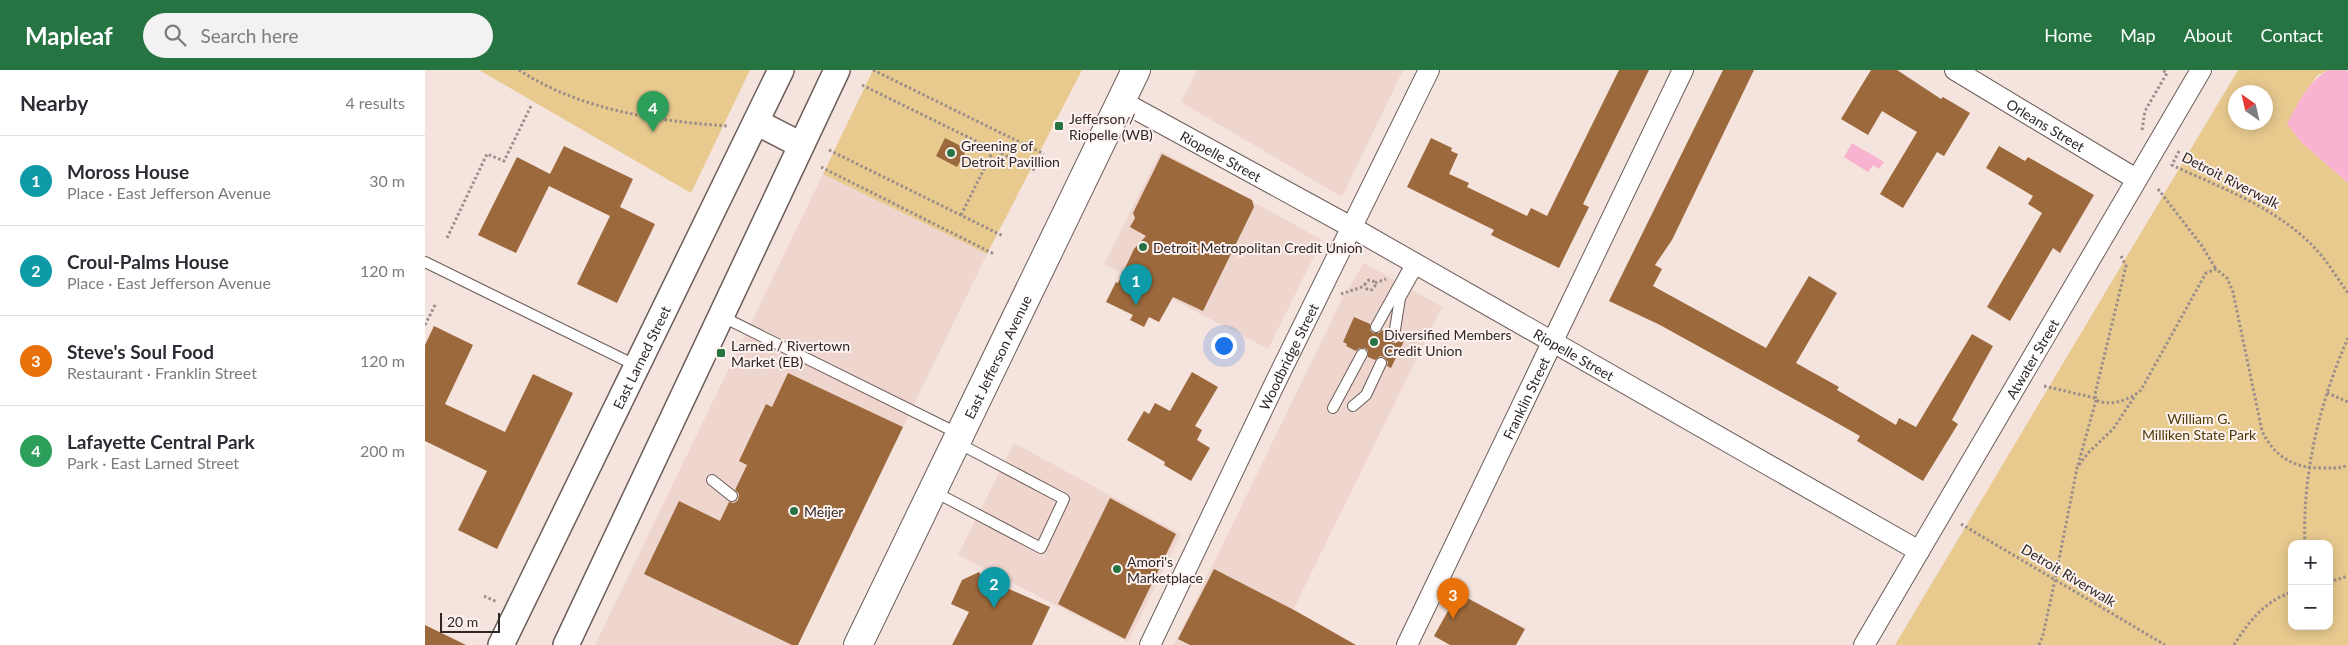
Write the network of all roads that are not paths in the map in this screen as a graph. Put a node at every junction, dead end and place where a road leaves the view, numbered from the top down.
1 (781, 70) edge
2 (837, 70) edge
3 (1136, 70) edge
4 (1429, 70) edge
5 (1683, 70) edge
6 (1955, 70) edge
7 (2201, 70) edge
8 (1121, 101) junction
9 (756, 122) junction
10 (801, 145) junction
11 (2136, 179) junction
12 (1353, 228) junction
13 (425, 262) edge
14 (1415, 264) junction
15 (720, 315) junction
16 (1376, 327) dead end
17 (1394, 336) dead end
18 (1552, 342) junction
19 (1362, 354) dead end
20 (1381, 364) dead end
21 (637, 366) junction
22 (1353, 406) dead end
23 (1333, 408) dead end
24 (958, 438) junction
25 (712, 480) dead end
26 (932, 491) junction
27 (732, 496) dead end
28 (1919, 551) junction
29 (501, 645) edge
30 (566, 645) edge
31 (858, 645) edge
32 (1150, 645) edge
33 (1407, 645) edge
34 (1864, 645) edge

1 - 9 street, East Larned Street
2 - 10 street
3 - 8 main road, East Jefferson Avenue
4 - 12 street, Woodbridge Street
5 - 18 street, Franklin Street
6 - 11 street, Orleans Street
7 - 11 street, Atwater Street
8 - 12 street, Riopelle Street
8 - 24 main road, East Jefferson Avenue
9 - 10 street
9 - 21 street, East Larned Street
10 - 15 street
11 - 28 street, Atwater Street
12 - 14 street, Riopelle Street
12 - 32 street, Woodbridge Street
13 - 21 lane
14 - 16 lane
14 - 17 lane
14 - 18 street, Riopelle Street
15 - 24 lane
15 - 30 street
18 - 28 street, Riopelle Street
18 - 33 street, Franklin Street
19 - 23 lane
20 - 22 lane
21 - 29 street, East Larned Street
24 - 26 main road, East Jefferson Avenue
24 - 26 lane
25 - 27 lane
26 - 31 main road, East Jefferson Avenue
28 - 34 street, Atwater Street

